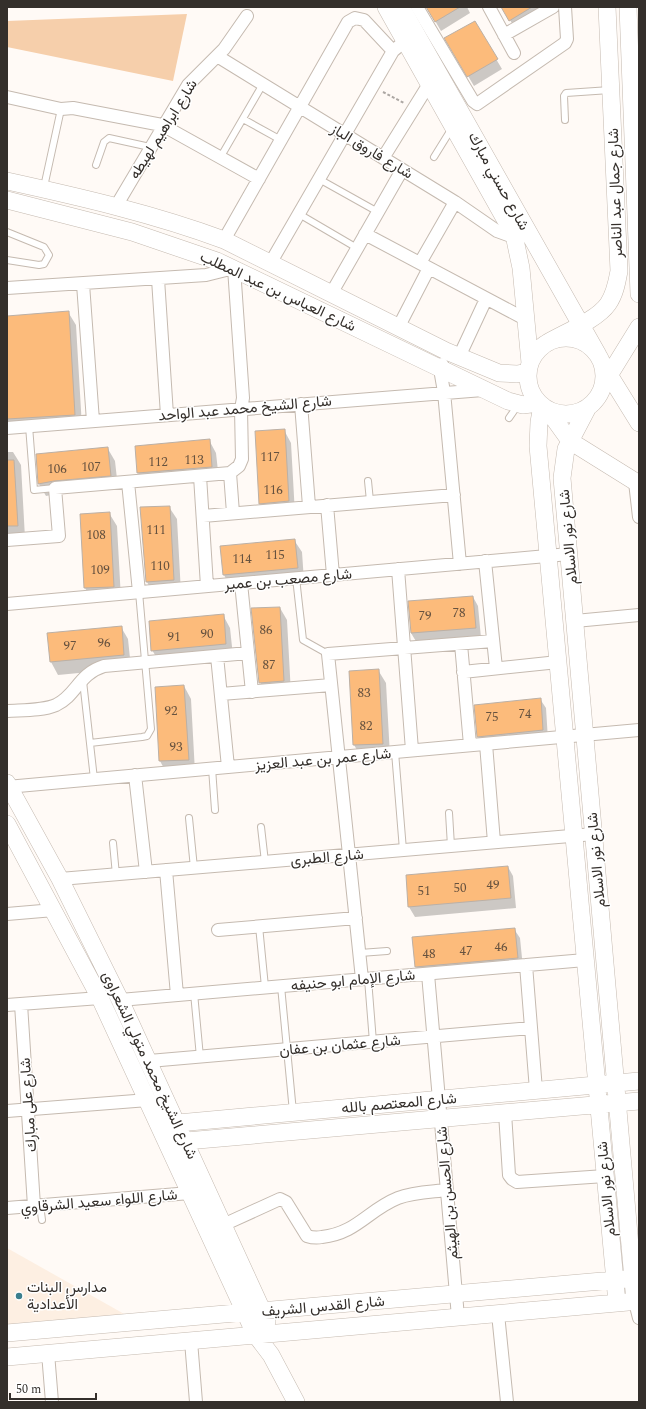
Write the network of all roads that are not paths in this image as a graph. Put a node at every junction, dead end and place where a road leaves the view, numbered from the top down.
1 (386, 7) edge
2 (402, 7) edge
3 (417, 7) edge
4 (489, 7) edge
5 (553, 7) edge
6 (565, 7) edge
7 (607, 7) edge
8 (628, 7) edge
9 (247, 16) dead end
10 (504, 35) junction
11 (399, 47) junction
12 (514, 53) dead end
13 (217, 56) junction
14 (263, 84) junction
15 (428, 84) junction
16 (632, 88) junction
17 (611, 90) junction
18 (7, 97) edge
19 (300, 107) junction
20 (61, 109) junction
21 (243, 119) junction
22 (565, 120) dead end
23 (162, 125) junction
24 (453, 126) junction
25 (344, 134) junction
26 (281, 140) junction
27 (150, 147) junction
28 (434, 157) dead end
29 (220, 158) junction
30 (383, 158) junction
31 (96, 165) dead end
32 (402, 170) junction
33 (259, 179) junction
34 (319, 179) junction
35 (7, 181) edge
36 (43, 189) junction
37 (7, 200) edge
38 (455, 202) junction
39 (115, 208) junction
40 (378, 212) junction
41 (299, 214) junction
42 (7, 232) edge
43 (365, 234) junction
44 (522, 235) junction
45 (224, 240) junction
46 (357, 248) junction
47 (7, 260) edge
48 (271, 262) junction
49 (424, 266) junction
50 (234, 268) junction
51 (158, 279) junction
52 (83, 284) junction
53 (7, 288) edge
54 (331, 294) junction
55 (639, 294) edge
56 (486, 299) junction
57 (526, 320) junction
58 (580, 324) junction
59 (398, 328) junction
60 (639, 328) edge
61 (547, 343) junction
62 (452, 354) junction
63 (529, 368) junction
64 (440, 369) junction
65 (603, 369) junction
66 (484, 390) junction
67 (444, 392) junction
68 (300, 404) junction
69 (542, 406) junction
70 (588, 407) junction
71 (241, 409) junction
72 (167, 415) junction
73 (93, 421) junction
74 (639, 423) edge
75 (29, 426) junction
76 (7, 428) edge
77 (570, 441) junction
78 (230, 473) junction
79 (200, 476) junction
80 (368, 481) dead end
81 (128, 482) junction
82 (637, 483) edge
83 (55, 488) junction
84 (454, 495) junction
85 (370, 501) junction
86 (327, 505) junction
87 (309, 506) junction
88 (233, 513) junction
89 (202, 516) junction
90 (639, 517) edge
91 (7, 540) edge
92 (569, 554) junction
93 (548, 556) junction
94 (485, 561) junction
95 (460, 564) junction
96 (398, 569) junction
97 (333, 575) junction
98 (296, 578) junction
99 (241, 583) junction
100 (207, 586) junction
101 (139, 592) junction
102 (7, 604) edge
103 (639, 614) edge
104 (575, 620) junction
105 (493, 641) junction
106 (461, 644) junction
107 (404, 648) junction
108 (248, 653) junction
109 (328, 654) junction
110 (217, 656) junction
111 (146, 662) junction
112 (558, 662) junction
113 (496, 668) junction
114 (464, 672) junction
115 (83, 677) junction
116 (331, 685) junction
117 (252, 692) junction
118 (221, 694) junction
119 (7, 711) edge
120 (639, 730) edge
121 (585, 735) junction
122 (565, 737) junction
123 (90, 743) junction
124 (486, 744) junction
125 (470, 745) junction
126 (412, 750) junction
127 (395, 752) junction
128 (339, 757) junction
129 (228, 767) junction
130 (212, 768) junction
131 (136, 775) junction
132 (94, 779) junction
133 (8, 786) edge
134 (215, 810) dead end
135 (448, 813) dead end
136 (189, 818) dead end
137 (7, 824) edge
138 (261, 827) dead end
139 (594, 834) junction
140 (574, 836) junction
141 (494, 842) junction
142 (113, 843) dead end
143 (451, 846) junction
144 (403, 850) junction
145 (349, 855) junction
146 (265, 862) junction
147 (194, 868) junction
148 (166, 870) junction
149 (146, 872) junction
150 (116, 875) junction
151 (60, 880) junction
152 (54, 910) junction
153 (7, 914) edge
154 (356, 918) junction
155 (259, 926) junction
156 (218, 930) dead end
157 (388, 951) dead end
158 (360, 954) junction
159 (585, 960) junction
160 (526, 965) junction
161 (428, 974) junction
162 (365, 979) junction
163 (281, 986) junction
164 (265, 987) junction
165 (194, 993) junction
166 (177, 995) junction
167 (100, 998) junction
168 (120, 1000) junction
169 (21, 1004) junction
170 (7, 1005) edge
171 (531, 1028) junction
172 (433, 1037) junction
173 (373, 1042) junction
174 (287, 1049) junction
175 (200, 1057) junction
176 (149, 1061) junction
177 (639, 1081) edge
178 (616, 1083) junction
179 (597, 1085) junction
180 (536, 1090) junction
181 (439, 1099) junction
182 (148, 1100) junction
183 (639, 1101) edge
184 (618, 1103) junction
185 (598, 1104) junction
186 (28, 1110) junction
187 (7, 1111) edge
188 (293, 1112) junction
189 (505, 1113) junction
190 (440, 1118) junction
191 (177, 1123) junction
192 (159, 1124) junction
193 (185, 1141) junction
194 (167, 1142) junction
195 (605, 1176) junction
196 (446, 1190) junction
197 (190, 1193) junction
198 (37, 1206) junction
199 (7, 1208) edge
200 (42, 1220) dead end
201 (224, 1225) junction
202 (636, 1278) edge
203 (614, 1280) junction
204 (456, 1294) junction
205 (617, 1303) junction
206 (638, 1307) edge
207 (263, 1311) junction
208 (245, 1313) junction
209 (498, 1314) junction
210 (458, 1317) junction
211 (7, 1334) edge
212 (263, 1334) junction
213 (191, 1341) junction
214 (48, 1353) junction
215 (7, 1357) edge
216 (52, 1402) edge
217 (196, 1402) edge
218 (296, 1402) edge
219 (507, 1402) edge

1 - 11 street, شارع حسني مبارك
2 - 44 street, شارع حسني مبارك
3 - 6 street
4 - 10 street
5 - 10 street
7 - 17 street, شارع جمال عبد الناصر
8 - 16 street, شارع جمال عبد الناصر
9 - 13 street, شارع ابراهيم لهيطه
10 - 12 street
11 - 15 street, شارع حسني مبارك
11 - 19 street
11 - 25 street
13 - 14 street, شارع فاروق الباز
13 - 23 street, شارع ابراهيم لهيطه
14 - 19 street, شارع فاروق الباز
14 - 21 lane
15 - 24 street, شارع حسني مبارك
15 - 30 street
16 - 17 street
16 - 55 street, شارع جمال عبد الناصر
17 - 22 lane
17 - 58 street, شارع جمال عبد الناصر
18 - 20 street
19 - 25 street, شارع فاروق الباز
19 - 26 street
20 - 23 street
20 - 36 lane
21 - 26 lane
21 - 29 lane
23 - 27 street, شارع ابراهيم لهيطه
23 - 29 street
24 - 28 lane
24 - 44 street, شارع حسني مبارك
25 - 30 street, شارع فاروق الباز
25 - 34 street
26 - 33 street
27 - 31 lane
27 - 39 street, شارع ابراهيم لهيطه
29 - 33 street
30 - 32 street, شارع فاروق الباز
32 - 38 street, شارع فاروق الباز
32 - 40 street
33 - 45 street
34 - 40 lane
34 - 41 street
35 - 36 street, شارع العباس بن عبد المطلب
36 - 39 street, شارع العباس بن عبد المطلب
37 - 50 street, شارع العباس بن عبد المطلب
38 - 44 street, شارع فاروق الباز
38 - 49 street
39 - 45 street, شارع العباس بن عبد المطلب
40 - 43 street
41 - 46 lane
41 - 48 street
42 - 47 lane
43 - 46 street
43 - 49 street
44 - 57 street, شارع حسني مبارك
44 - 58 street, شارع حسني مبارك
45 - 48 street, شارع العباس بن عبد المطلب
46 - 54 street
48 - 54 street, شارع العباس بن عبد المطلب
49 - 56 street
49 - 59 street
50 - 51 street
50 - 64 street, شارع العباس بن عبد المطلب
50 - 71 street
51 - 52 street
51 - 72 street
52 - 53 street
52 - 73 street
54 - 59 street, شارع العباس بن عبد المطلب
56 - 57 street
56 - 62 street
57 - 63 street, شارع حسني مبارك
58 - 61 street, شارع جمال عبد الناصر
58 - 65 street, شارع حسني مبارك
59 - 62 street, شارع العباس بن عبد المطلب
60 - 65 street
61 - 63 street
61 - 65 street
62 - 63 street, شارع العباس بن عبد المطلب
62 - 64 street
63 - 69 street
64 - 66 street, شارع العباس بن عبد المطلب
64 - 67 street
65 - 70 street
65 - 74 street, شارع حسني مبارك
66 - 67 street, شارع الشيخ محمد عبد الواحد
66 - 69 street, شارع العباس بن عبد المطلب
67 - 68 street, شارع الشيخ محمد عبد الواحد
67 - 84 street
68 - 71 street, شارع الشيخ محمد عبد الواحد
68 - 87 street
69 - 70 street
69 - 77 street
69 - 93 street, شارع نور الاسلام
70 - 77 street, شارع نور الاسلام
71 - 72 street, شارع الشيخ محمد عبد الواحد
71 - 78 street
72 - 73 street, شارع الشيخ محمد عبد الواحد
73 - 75 street, شارع الشيخ محمد عبد الواحد
75 - 76 street, شارع الشيخ محمد عبد الواحد
75 - 83 lane
77 - 82 street
77 - 92 street, شارع نور الاسلام
78 - 79 street
78 - 88 street
79 - 81 street
79 - 89 street
80 - 85 lane
81 - 83 street
81 - 101 street
82 - 90 street
83 - 91 street
84 - 85 street
84 - 95 street
85 - 86 street
86 - 87 street
86 - 97 street
87 - 88 street
88 - 89 street
89 - 100 street
92 - 93 street, شارع مصعب بن عمير
92 - 104 street, شارع نور الاسلام
93 - 94 street, شارع مصعب بن عمير
93 - 112 street, شارع نور الاسلام
94 - 95 street, شارع مصعب بن عمير
94 - 105 street
95 - 96 street, شارع مصعب بن عمير
96 - 97 street, شارع مصعب بن عمير
96 - 107 street
97 - 98 street, شارع مصعب بن عمير
98 - 99 street, شارع مصعب بن عمير
98 - 109 lane
99 - 100 street, شارع مصعب بن عمير
99 - 108 street
100 - 101 street, شارع مصعب بن عمير
101 - 102 street, شارع مصعب بن عمير
101 - 111 lane
103 - 104 street
104 - 121 street, شارع نور الاسلام
105 - 106 street
105 - 113 street
106 - 107 street
106 - 114 street
107 - 109 street
107 - 126 street
108 - 110 street
108 - 117 street
109 - 116 street
110 - 111 street
110 - 118 street
111 - 115 street
111 - 123 lane
112 - 113 street
112 - 122 street, شارع نور الاسلام
113 - 114 street
114 - 125 street
115 - 119 street
115 - 123 lane
116 - 117 street
116 - 128 street
117 - 118 street
118 - 129 street
120 - 121 street, شارع عمر بن عبد العزيز
121 - 122 street, شارع عمر بن عبد العزيز
121 - 139 street, شارع نور الاسلام
122 - 124 street, شارع عمر بن عبد العزيز
122 - 140 street, شارع نور الاسلام
123 - 132 lane
124 - 125 street, شارع عمر بن عبد العزيز
124 - 141 street
125 - 126 street, شارع عمر بن عبد العزيز
126 - 127 street, شارع عمر بن عبد العزيز
127 - 128 street, شارع عمر بن عبد العزيز
127 - 144 lane
128 - 129 street, شارع عمر بن عبد العزيز
128 - 145 street
129 - 130 street, شارع عمر بن عبد العزيز
130 - 131 street, شارع عمر بن عبد العزيز
130 - 134 lane
131 - 132 street, شارع عمر بن عبد العزيز
131 - 149 street
132 - 133 street, شارع عمر بن عبد العزيز
133 - 151 street, شارع الشيخ محمد متولي الشعراوى
135 - 143 lane
136 - 147 lane
137 - 152 street, شارع الشيخ محمد متولي الشعراوى
138 - 146 lane
139 - 140 street, شارع الطبرى
139 - 178 street, شارع نور الاسلام
140 - 141 street, شارع الطبرى
140 - 159 street, شارع نور الاسلام
141 - 143 street, شارع الطبرى
142 - 150 lane
143 - 144 street, شارع الطبرى
144 - 145 street, شارع الطبرى
145 - 146 street, شارع الطبرى
145 - 154 street
146 - 147 street, شارع الطبرى
147 - 148 street, شارع الطبرى
148 - 149 street, شارع الطبرى
148 - 166 street
149 - 150 street, شارع الطبرى
150 - 151 street, شارع الطبرى
151 - 168 street, شارع الشيخ محمد متولي الشعراوى
152 - 153 street
152 - 167 street, شارع الشيخ محمد متولي الشعراوى
154 - 155 street
154 - 158 street
155 - 156 street
155 - 164 lane
157 - 158 lane
158 - 162 street
159 - 160 street, شارع الإمام ابو حنيفه
159 - 179 street, شارع نور الاسلام
160 - 161 street, شارع الإمام ابو حنيفه
160 - 171 street
161 - 162 street, شارع الإمام ابو حنيفه
161 - 172 street, شارع الحسن بن الهيثم
162 - 163 street, شارع الإمام ابو حنيفه
162 - 173 lane
163 - 164 street, شارع الإمام ابو حنيفه
163 - 174 lane
164 - 165 street, شارع الإمام ابو حنيفه
165 - 166 street, شارع الإمام ابو حنيفه
165 - 175 lane
166 - 168 street, شارع الإمام ابو حنيفه
167 - 169 street
167 - 182 street, شارع الشيخ محمد متولي الشعراوى
168 - 176 street, شارع الشيخ محمد متولي الشعراوى
169 - 170 street
169 - 186 street, شارع على مبارك
171 - 172 street, شارع عثمان بن عفان
171 - 180 street
172 - 173 street, شارع عثمان بن عفان
172 - 181 street, شارع الحسن بن الهيثم
173 - 174 street, شارع عثمان بن عفان
174 - 175 street, شارع عثمان بن عفان
174 - 188 lane
175 - 176 street, شارع عثمان بن عفان
176 - 191 street, شارع الشيخ محمد متولي الشعراوى
177 - 178 street, شارع المعتصم بالله
178 - 179 street, شارع المعتصم بالله
178 - 184 street, شارع نور الاسلام
179 - 180 street, شارع المعتصم بالله
179 - 185 street, شارع نور الاسلام
180 - 181 street, شارع المعتصم بالله
181 - 188 street, شارع المعتصم بالله
181 - 190 street, شارع الحسن بن الهيثم
182 - 186 street
182 - 192 street, شارع الشيخ محمد متولي الشعراوى
183 - 184 street, شارع المعتصم بالله
184 - 185 street, شارع المعتصم بالله
184 - 202 street, شارع نور الاسلام
185 - 189 street, شارع المعتصم بالله
185 - 195 street, شارع نور الاسلام
186 - 187 street
186 - 198 street, شارع على مبارك
188 - 191 street, شارع المعتصم بالله
189 - 190 street, شارع المعتصم بالله
189 - 195 street
190 - 193 street, شارع المعتصم بالله
190 - 196 street, شارع الحسن بن الهيثم
191 - 192 street, شارع المعتصم بالله
191 - 193 street, شارع الشيخ محمد متولي الشعراوى
192 - 194 street, شارع الشيخ محمد متولي الشعراوى
193 - 194 street, شارع المعتصم بالله
193 - 201 street, شارع الشيخ محمد متولي الشعراوى
194 - 197 street, شارع الشيخ محمد متولي الشعراوى
195 - 203 street, شارع نور الاسلام
196 - 201 street
196 - 204 street, شارع الحسن بن الهيثم
197 - 198 street, شارع اللواء سعيد الشرقاوي
197 - 208 street, شارع الشيخ محمد متولي الشعراوى
198 - 199 street, شارع اللواء سعيد الشرقاوي
198 - 200 lane
201 - 207 street, شارع الشيخ محمد متولي الشعراوى
202 - 203 street, شارع القدس الشريف
202 - 206 street, شارع نور الاسلام
203 - 204 street, شارع القدس الشريف
203 - 205 street, شارع نور الاسلام
204 - 207 street, شارع القدس الشريف
204 - 210 street, شارع الحسن بن الهيثم
205 - 206 street, شارع القدس الشريف
205 - 209 street, شارع القدس الشريف
207 - 208 street, شارع القدس الشريف
207 - 212 street, شارع الشيخ محمد متولي الشعراوى
208 - 211 street, شارع القدس الشريف
208 - 212 street, شارع الشيخ محمد متولي الشعراوى
209 - 210 street, شارع القدس الشريف
209 - 219 street
210 - 212 street, شارع القدس الشريف
212 - 213 street, شارع القدس الشريف
212 - 218 street, شارع الشيخ محمد متولي الشعراوى
213 - 214 street, شارع القدس الشريف
213 - 217 street
214 - 215 street, شارع القدس الشريف
214 - 216 street

